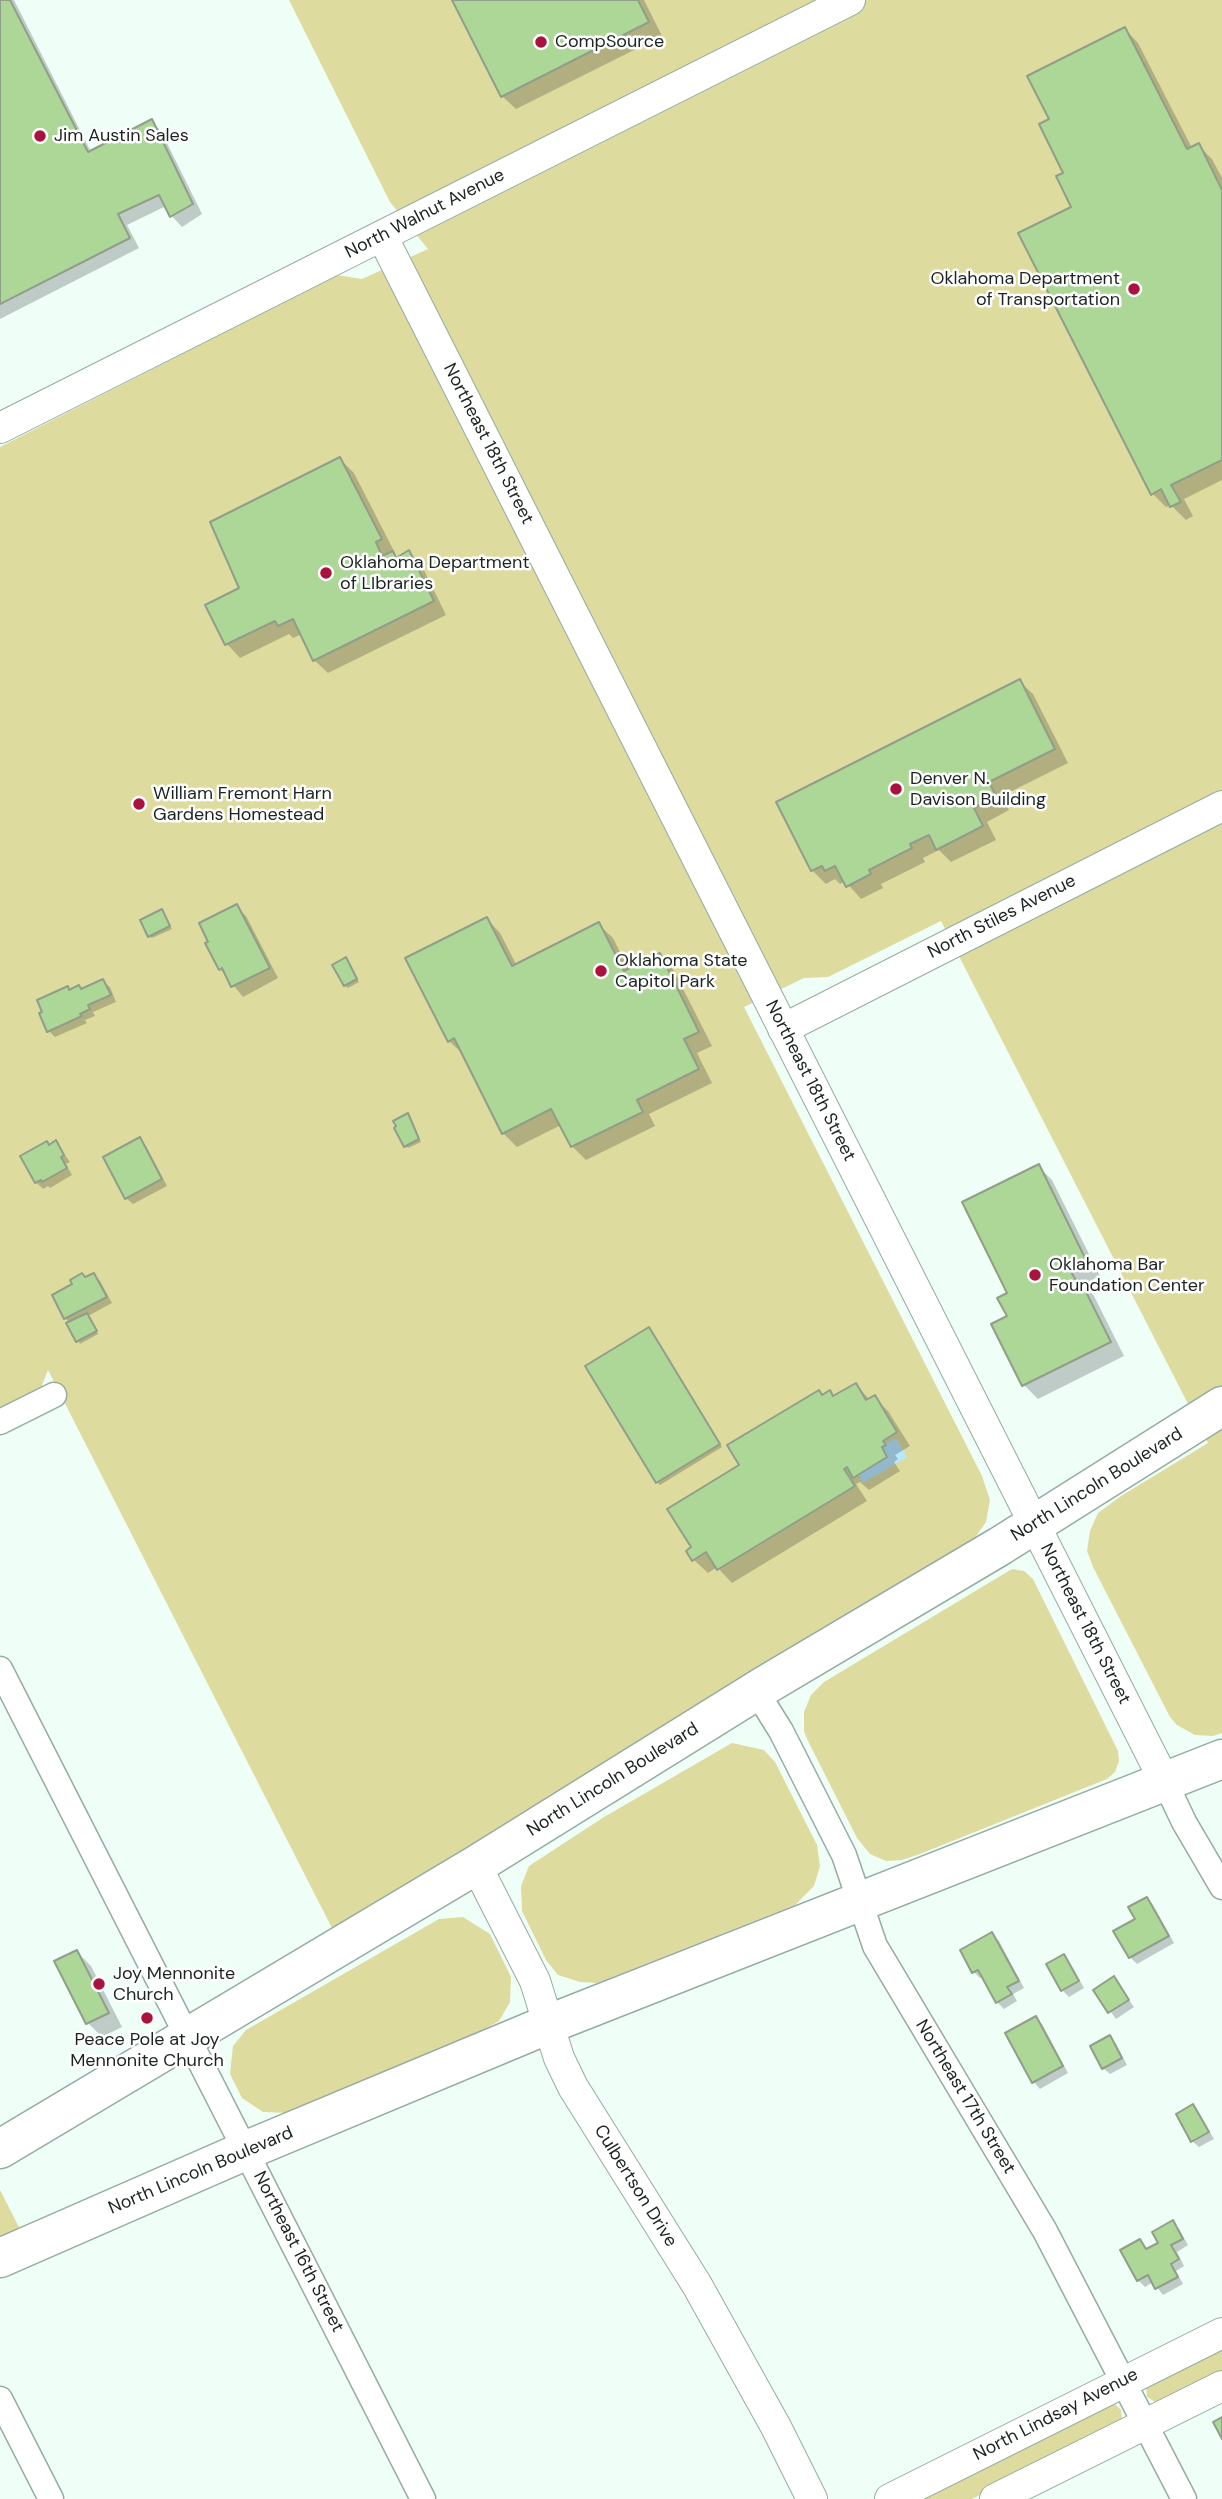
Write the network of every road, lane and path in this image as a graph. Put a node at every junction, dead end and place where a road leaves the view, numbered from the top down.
1 (850, 0) edge
2 (382, 236) junction
3 (0, 428) edge
4 (1222, 806) edge
5 (783, 1028) junction
6 (54, 1395) dead end
7 (1222, 1406) edge
8 (0, 1422) edge
9 (1034, 1524) junction
10 (0, 1669) edge
11 (756, 1691) junction
12 (1222, 1759) edge
13 (1165, 1782) junction
14 (476, 1865) junction
15 (1222, 1887) edge
16 (859, 1900) junction
17 (549, 2024) junction
18 (189, 2037) junction
19 (0, 2149) edge
20 (247, 2150) junction
21 (0, 2259) edge
22 (1222, 2333) edge
23 (1123, 2381) junction
24 (1222, 2386) edge
25 (0, 2399) edge
26 (1145, 2424) junction
27 (51, 2499) edge
28 (423, 2499) edge
29 (812, 2499) edge
30 (890, 2499) edge
31 (995, 2499) edge
32 (1184, 2499) edge

1 - 2 street, North Walnut Avenue
2 - 3 street, North Walnut Avenue
2 - 5 street, Northeast 18th Street
4 - 5 street, North Stiles Avenue
5 - 9 street, Northeast 18th Street
6 - 8 street
7 - 9 main road, North Lincoln Boulevard
9 - 11 main road, North Lincoln Boulevard
9 - 13 street, Northeast 18th Street
10 - 18 street, Northeast 16th Street
11 - 14 main road, North Lincoln Boulevard
11 - 16 street, Northeast 17th Street
12 - 13 main road, North Lincoln Boulevard
13 - 15 street, Northeast 18th Street
13 - 16 main road, North Lincoln Boulevard
14 - 17 street, Culbertson Drive
14 - 18 main road, North Lincoln Boulevard
16 - 17 main road, North Lincoln Boulevard
16 - 23 street, Northeast 17th Street
17 - 20 main road, North Lincoln Boulevard
17 - 29 street, Culbertson Drive
18 - 19 main road, North Lincoln Boulevard
18 - 20 street, Northeast 16th Street
20 - 21 main road, North Lincoln Boulevard
20 - 28 street, Northeast 16th Street
22 - 23 street, North Lindsay Avenue
23 - 26 street, Northeast 17th Street
23 - 30 street, North Lindsay Avenue
24 - 26 street
25 - 27 street
26 - 31 street
26 - 32 street, Northeast 17th Street

